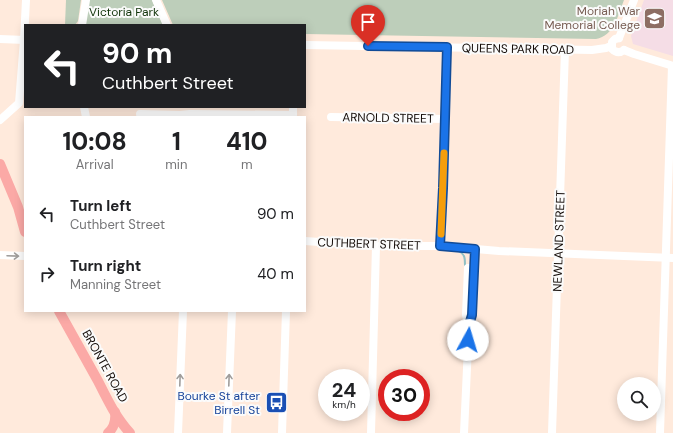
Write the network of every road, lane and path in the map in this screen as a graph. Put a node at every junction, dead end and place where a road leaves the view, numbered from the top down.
1 (26, 0) edge
2 (86, 0) edge
3 (156, 0) edge
4 (634, 0) edge
5 (25, 24) edge
6 (82, 24) edge
7 (167, 24) edge
8 (619, 38) junction
9 (0, 39) edge
10 (24, 40) edge
11 (306, 45) edge
12 (612, 46) junction
13 (447, 47) junction
14 (565, 50) junction
15 (624, 50) junction
16 (24, 53) edge
17 (673, 66) edge
18 (293, 113) edge
19 (140, 114) dead end
20 (167, 116) edge
21 (331, 117) dead end
22 (445, 119) junction
23 (0, 120) edge
24 (0, 164) edge
25 (24, 228) edge
26 (306, 241) edge
27 (376, 246) junction
28 (440, 246) junction
29 (475, 249) junction
30 (558, 253) junction
31 (0, 255) edge
32 (24, 256) edge
33 (669, 258) edge
34 (468, 268) dead end
35 (60, 312) edge
36 (183, 312) edge
37 (232, 312) edge
38 (286, 312) edge
39 (469, 325) junction
40 (115, 412) junction
41 (108, 433) edge
42 (130, 433) edge
43 (178, 433) edge
44 (227, 433) edge
45 (282, 433) edge
46 (371, 433) edge
47 (464, 433) edge
48 (552, 433) edge
49 (660, 433) edge

1 - 5 street
2 - 6 street
3 - 7 street
4 - 8 street
8 - 12 street
8 - 15 street
9 - 10 street
11 - 13 street, QUEENS PARK ROAD
12 - 14 street, QUEENS PARK ROAD
12 - 15 street
13 - 14 street, QUEENS PARK ROAD
13 - 22 street
14 - 30 street, NEWLAND STREET
15 - 17 street
16 - 23 street
17 - 33 street
18 - 20 street
19 - 20 street
21 - 22 street, ARNOLD STREET
22 - 28 street
24 - 25 main road
26 - 27 street, CUTHBERT STREET
27 - 28 street, CUTHBERT STREET
27 - 46 street
28 - 29 street, CUTHBERT STREET
29 - 30 street, CUTHBERT STREET
29 - 39 street
30 - 33 street, CUTHBERT STREET
30 - 48 street, NEWLAND STREET
31 -> 32 street
33 - 49 street
34 - 39 street
35 - 40 main road, BRONTE ROAD
43 -> 36 street
44 -> 37 street
38 - 45 street
39 - 47 street
40 - 41 main road
40 - 42 main road, BRONTE ROAD

